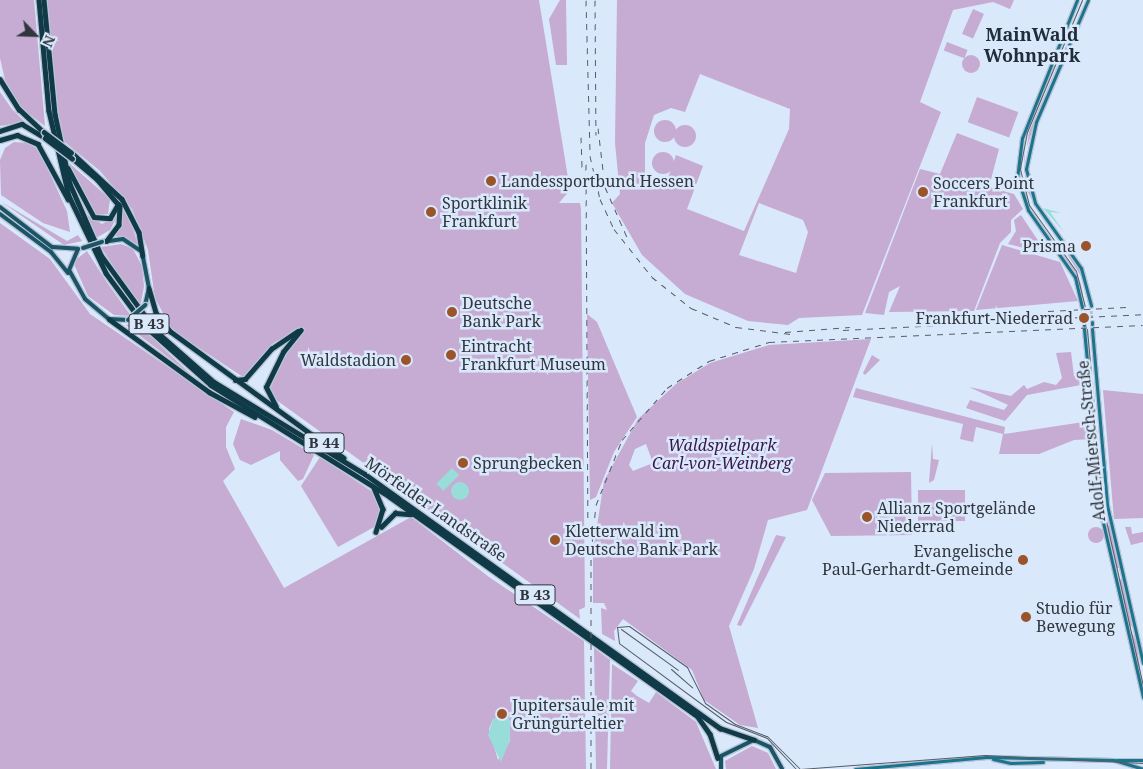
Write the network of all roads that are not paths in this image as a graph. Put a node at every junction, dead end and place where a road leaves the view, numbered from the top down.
1 (39, 0) edge
2 (44, 0) edge
3 (1077, 0) edge
4 (1088, 0) edge
5 (1066, 28) junction
6 (1074, 33) junction
7 (0, 79) edge
8 (0, 131) edge
9 (0, 140) edge
10 (1018, 151) junction
11 (1028, 154) junction
12 (64, 161) junction
13 (118, 203) junction
14 (0, 207) edge
15 (0, 214) edge
16 (76, 214) junction
17 (1050, 226) junction
18 (1041, 228) junction
19 (105, 241) junction
20 (80, 248) junction
21 (143, 256) junction
22 (71, 277) junction
23 (149, 288) junction
24 (1091, 306) tunnel mouth
25 (1082, 307) tunnel mouth
26 (109, 319) junction
27 (1084, 325) tunnel mouth
28 (1092, 325) tunnel mouth
29 (232, 380) junction
30 (282, 413) junction
31 (265, 420) junction
32 (365, 474) junction
33 (370, 483) junction
34 (415, 515) junction
35 (1143, 663) edge
36 (1143, 697) edge
37 (754, 740) junction
38 (718, 758) junction
39 (1114, 760) junction
40 (1143, 760) edge
41 (721, 769) edge
42 (782, 769) edge
43 (855, 769) edge
44 (1142, 769) edge

1 - 16 highway, Mörfelder Landstraße / B 43
2 - 12 highway, Mörfelder Landstraße / B 43
3 - 5 main road
4 - 6 main road
5 - 6 main road
5 - 10 main road
6 - 11 main road
7 - 21 highway, bridge
8 - 13 highway, bridge
9 - 16 highway
10 - 11 main road
10 - 18 main road
11 - 17 main road
12 - 13 highway
12 - 32 highway, Mörfelder Landstraße / B 43
13 - 19 highway
14 - 20 main road
15 - 22 main road
16 - 31 highway, Mörfelder Landstraße / B 43
17 - 18 main road
17 - 24 main road
18 - 25 main road
19 - 20 main road, bridge
19 - 21 main road
20 - 22 main road
21 - 23 main road, B 44
22 - 26 main road
23 - 26 main road, B 44, bridge
23 - 29 highway, B 44
26 - 31 highway
27 - 36 main road, Adolf-Miersch-Straße
28 - 35 main road, Adolf-Miersch-Straße
29 - 30 highway, B 44
29 - 30 highway
30 - 32 highway, B 44
31 - 33 highway, Mörfelder Landstraße / B 43
32 - 37 highway, Mörfelder Landstraße / B 43
33 - 34 highway, Mörfelder Landstraße / B 43
33 - 34 highway
34 - 38 highway, Mörfelder Landstraße / B 43
37 - 38 main road
37 - 42 main road, B 43
38 - 41 main road, B 43
39 - 40 main road
39 - 43 main road
39 - 44 main road

